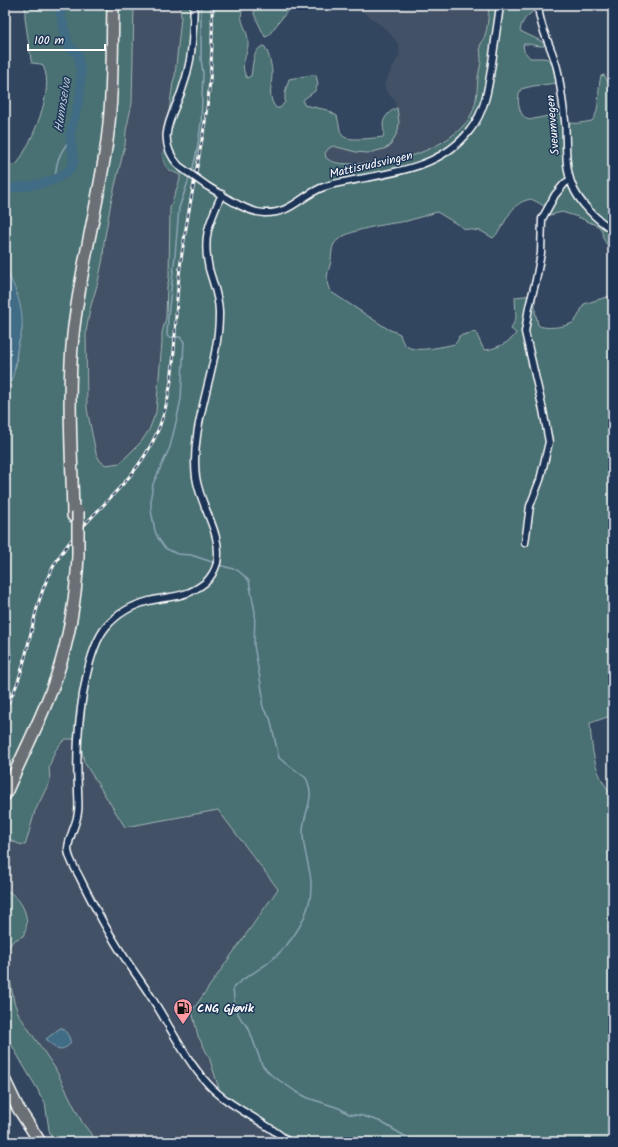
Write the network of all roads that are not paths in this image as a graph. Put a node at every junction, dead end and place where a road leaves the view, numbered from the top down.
1 (113, 5) edge
2 (118, 5) edge
3 (194, 5) edge
4 (500, 5) edge
5 (538, 5) edge
6 (570, 180) junction
7 (222, 194) junction
8 (613, 230) edge
9 (75, 514) junction
10 (525, 543) dead end
11 (75, 558) junction
12 (5, 782) edge
13 (5, 795) edge
14 (5, 1081) edge
15 (5, 1093) edge
16 (285, 1139) dead end
17 (34, 1142) edge
18 (40, 1142) edge

1 - 9 highway
2 - 9 highway
3 - 7 street, Mattisrudsvingen, bridge
4 - 7 street, Mattisrudsvingen
5 - 6 street, Sveumvegen
6 - 8 street, Sveumvegen
6 - 10 street
7 - 16 street
9 - 11 highway
11 - 12 highway
11 - 13 highway
14 - 18 highway
15 - 17 highway

